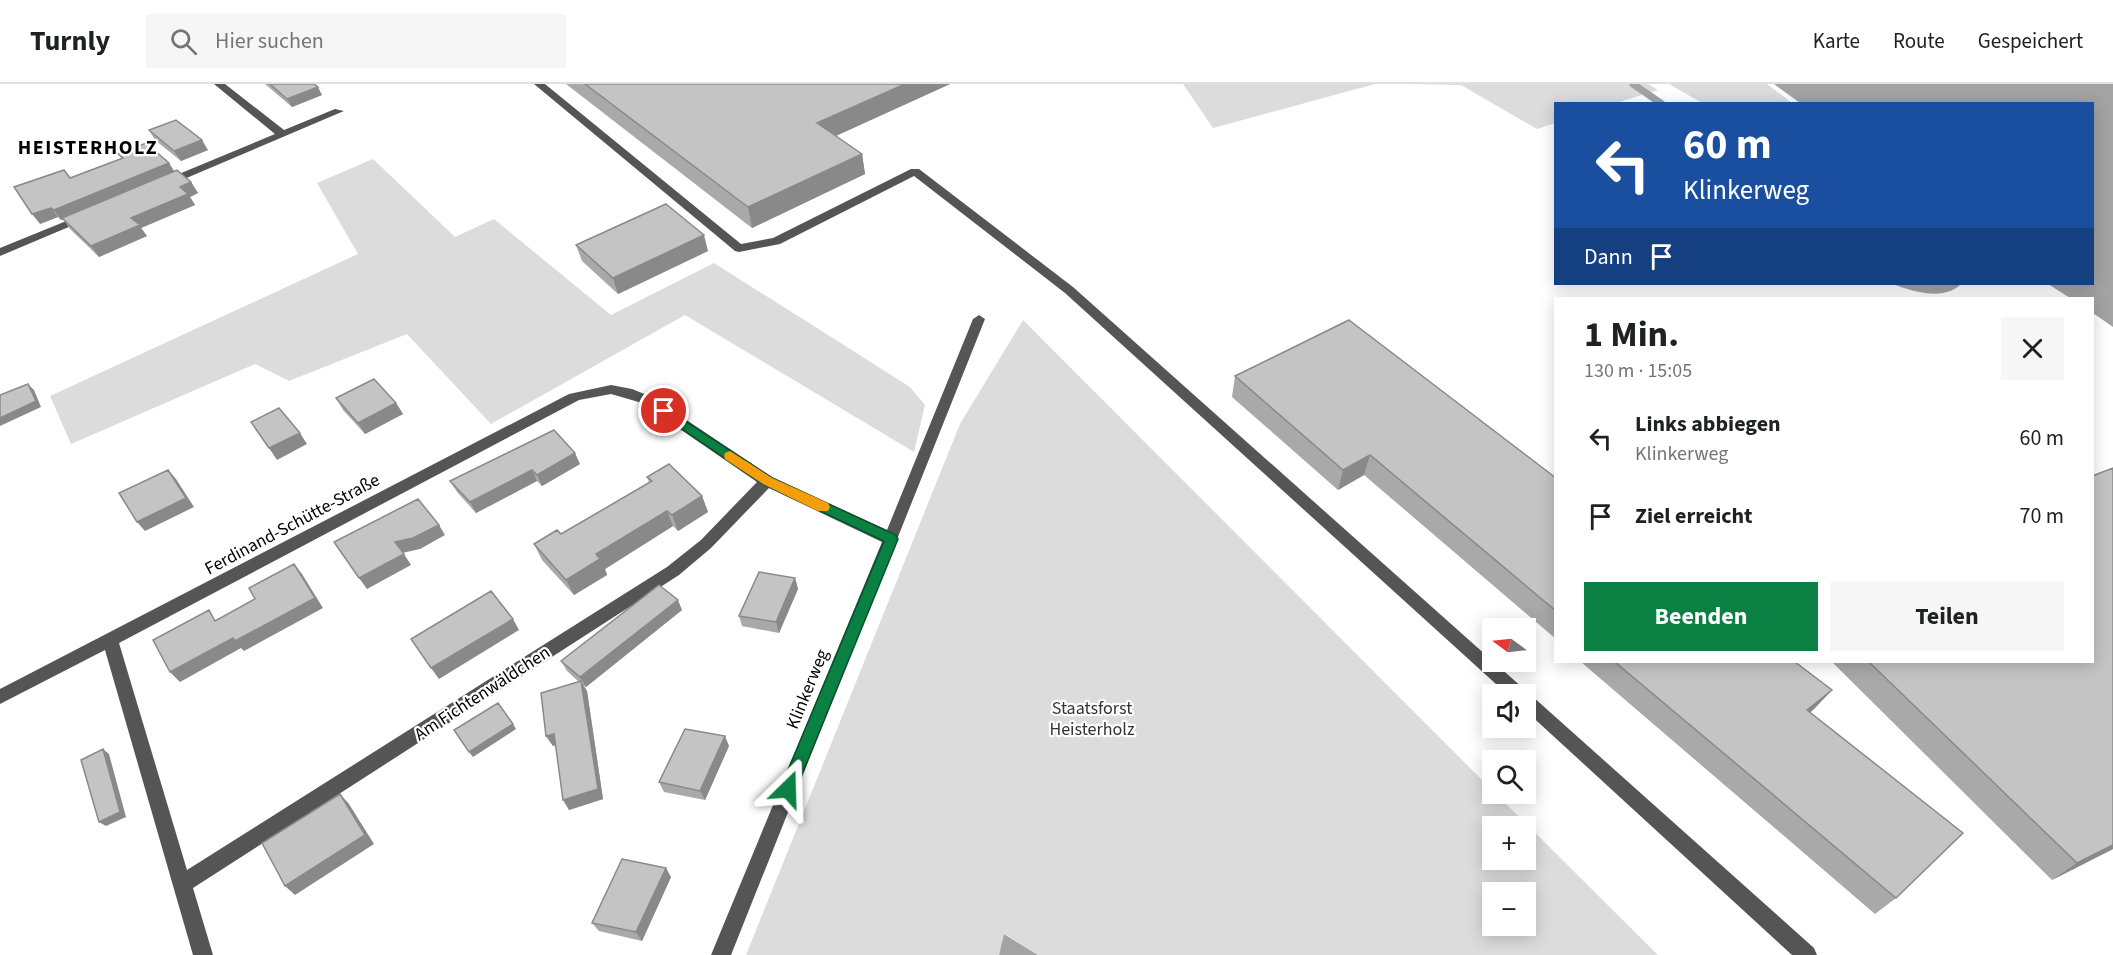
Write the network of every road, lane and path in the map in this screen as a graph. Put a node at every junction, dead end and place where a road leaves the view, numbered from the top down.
1 (219, 84) edge
2 (539, 84) edge
3 (339, 111) dead end
4 (282, 134) junction
5 (152, 189) edge
6 (98, 211) edge
7 (0, 252) edge
8 (979, 320) dead end
9 (767, 481) junction
10 (891, 539) junction
11 (110, 641) junction
12 (1507, 684) edge
13 (0, 697) edge
14 (1536, 710) edge
15 (181, 885) junction
16 (203, 955) edge
17 (721, 955) edge
18 (1807, 955) edge

1 - 4 street
2 - 12 street
3 - 4 street
4 - 5 street
6 - 7 street
8 - 10 street, Klinkerweg
9 - 10 street
9 - 11 street, Ferdinand-Schütte-Straße
9 - 15 street, Am Fichtenwäldchen
10 - 17 street, Klinkerweg
11 - 13 street, Ferdinand-Schütte-Straße
11 - 15 street
14 - 18 street
15 - 16 street

